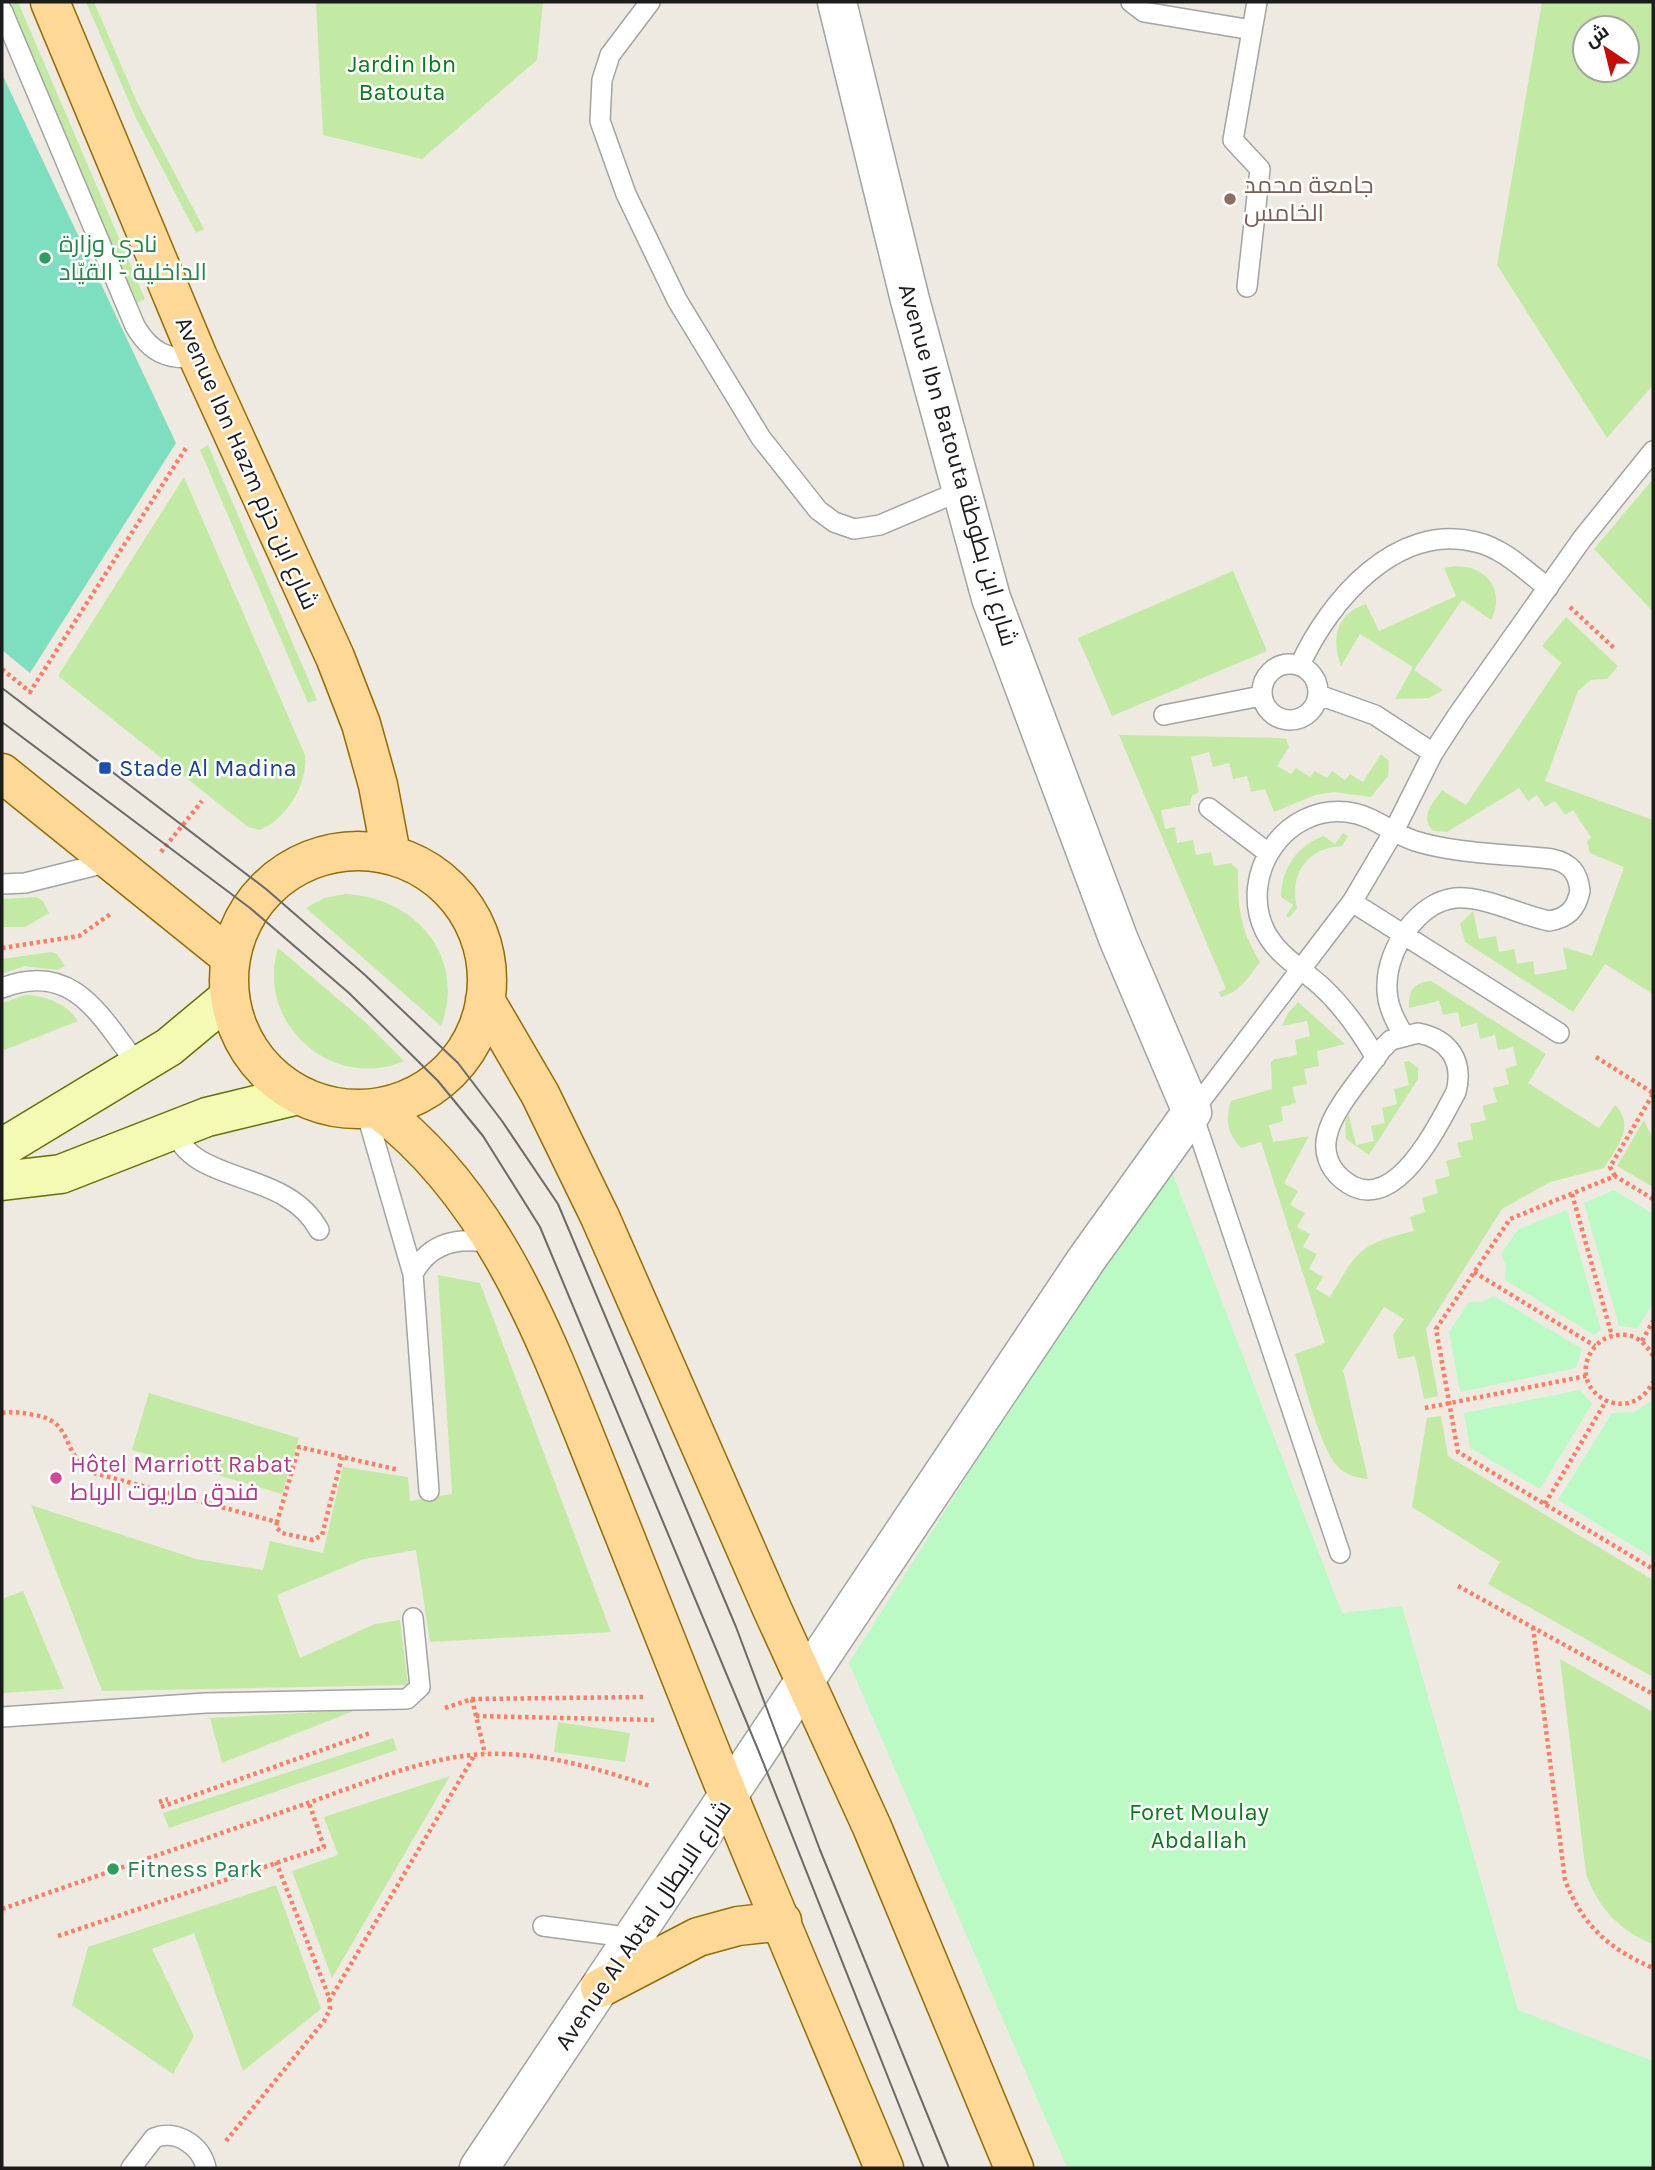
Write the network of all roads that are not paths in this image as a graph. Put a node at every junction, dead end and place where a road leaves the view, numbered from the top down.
1 (50, 2) edge
2 (650, 2) edge
3 (837, 2) edge
4 (1131, 2) edge
5 (1257, 2) edge
6 (2, 10) edge
7 (1252, 30) junction
8 (1247, 287) dead end
9 (198, 357) junction
10 (1653, 452) edge
11 (960, 491) junction
12 (1548, 588) junction
13 (1300, 665) junction
14 (1319, 695) junction
15 (1261, 696) junction
16 (1164, 715) dead end
17 (1433, 753) junction
18 (2, 773) edge
19 (1209, 808) dead end
20 (1394, 831) junction
21 (1268, 853) junction
22 (391, 854) junction
23 (113, 861) junction
24 (2, 884) edge
25 (1352, 902) junction
26 (1404, 934) junction
27 (230, 957) junction
28 (1301, 970) junction
29 (2, 988) edge
30 (229, 997) junction
31 (485, 1000) junction
32 (1559, 1033) dead end
33 (1404, 1035) junction
34 (1376, 1058) junction
35 (139, 1067) junction
36 (298, 1095) junction
37 (371, 1108) junction
38 (1192, 1112) junction
39 (174, 1129) junction
40 (2, 1148) edge
41 (2, 1181) edge
42 (319, 1230) dead end
43 (497, 1245) junction
44 (413, 1274) junction
45 (429, 1491) dead end
46 (1340, 1553) dead end
47 (413, 1618) dead end
48 (806, 1682) junction
49 (2, 1717) edge
50 (729, 1797) junction
51 (782, 1921) junction
52 (543, 1926) dead end
53 (634, 1938) junction
54 (600, 1988) junction
55 (206, 2167) edge
56 (131, 2168) edge
57 (479, 2168) edge
58 (884, 2168) edge
59 (1014, 2168) edge

1 - 9 main road, Avenue Ibn Hazm شارع ابن حزم
2 - 11 lane
3 - 11 street, Avenue Ibn Batouta شارع ابن بطوطة
4 - 7 lane
5 - 7 lane
6 - 9 lane
7 - 8 lane
9 - 22 main road, Avenue Ibn Hazm شارع ابن حزم
10 - 12 lane
11 - 38 street, Avenue Ibn Batouta شارع ابن بطوطة
12 - 13 lane
12 - 17 lane
13 - 14 lane
13 - 15 lane
14 - 15 lane
14 - 17 lane
15 - 16 lane
17 - 20 lane
18 - 23 main road
19 - 21 lane
20 - 21 lane
20 - 25 lane
20 - 26 lane
21 - 28 lane
22 - 27 main road
22 - 31 main road
23 - 24 lane
23 - 27 main road
25 - 26 lane
25 - 28 lane
26 - 32 lane
26 - 33 lane
27 - 30 main road
28 - 34 lane
28 - 38 lane
29 - 35 lane
30 - 35 main road
30 - 36 main road
31 - 37 main road
31 - 48 main road
33 - 34 lane
33 - 34 lane
35 - 40 main road
36 - 37 main road
36 - 39 main road
37 - 43 main road
37 - 44 lane
38 - 46 lane
38 - 48 street, Avenue Al Abtal شارع الابطال
39 - 41 main road
39 - 42 lane
43 - 44 lane
43 - 50 main road
44 - 45 lane
47 - 49 lane
48 - 50 street, Avenue Al Abtal شارع الابطال
48 - 59 main road
50 - 51 main road
50 - 53 street, Avenue Al Abtal شارع الابطال
51 - 54 main road
51 - 58 main road
52 - 53 lane
53 - 54 street, Avenue Al Abtal شارع الابطال
54 - 57 street, Avenue Al Abtal شارع الابطال
55 - 56 lane

